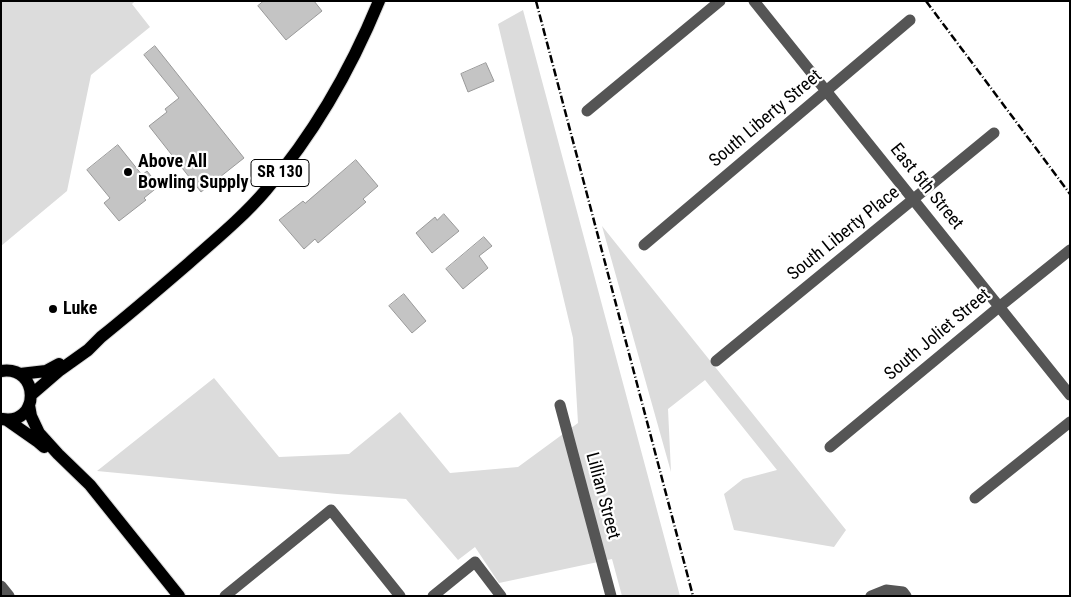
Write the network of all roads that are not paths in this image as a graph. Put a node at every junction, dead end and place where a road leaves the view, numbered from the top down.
1 (379, 1) edge
2 (720, 1) edge
3 (754, 1) edge
4 (910, 20) dead end
5 (826, 90) junction
6 (587, 111) dead end
7 (994, 133) dead end
8 (914, 199) junction
9 (644, 245) dead end
10 (1070, 250) edge
11 (999, 307) junction
12 (102, 337) junction
13 (716, 361) dead end
14 (3, 369) edge
15 (20, 374) junction
16 (1070, 395) edge
17 (30, 400) junction
18 (560, 405) dead end
19 (1070, 422) edge
20 (3, 423) edge
21 (830, 447) dead end
22 (90, 485) junction
23 (974, 498) dead end
24 (1, 586) edge
25 (905, 594) edge
26 (9, 596) edge
27 (179, 596) edge
28 (225, 596) edge
29 (400, 596) edge
30 (433, 596) edge
31 (501, 596) edge
32 (610, 596) edge
33 (871, 596) edge

1 - 12 main road, SR 130
2 - 6 street
3 - 5 street, East 5th Street
4 - 5 street, South Liberty Street
5 - 8 street, East 5th Street
5 - 9 street, South Liberty Street
7 - 8 street, South Liberty Place
8 - 11 street, East 5th Street
8 - 13 street, South Liberty Place
10 - 11 street, South Joliet Street
11 - 16 street, East 5th Street
11 - 21 street, South Joliet Street
12 - 15 main road
12 - 17 main road
14 - 15 main road
15 - 17 main road
17 - 20 main road
17 - 22 main road
18 - 32 street, Lillian Street
19 - 23 street
20 - 22 main road
22 - 27 main road
24 - 26 street
25 - 33 street
28 - 29 street
30 - 31 street

